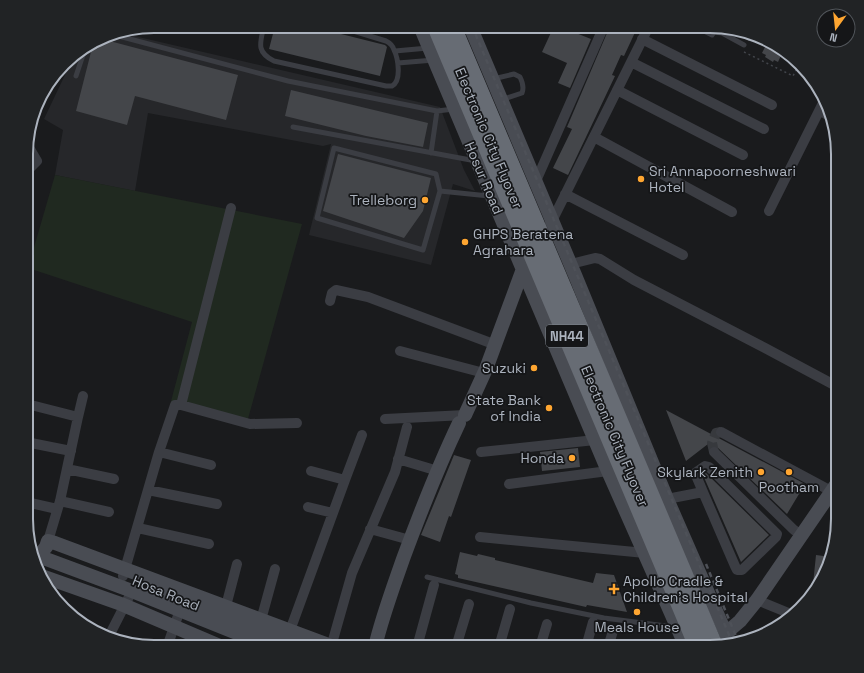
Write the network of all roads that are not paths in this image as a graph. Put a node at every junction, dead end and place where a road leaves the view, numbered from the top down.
1 (263, 33) edge
2 (360, 33) edge
3 (428, 33) edge
4 (429, 33) edge
5 (445, 33) edge
6 (455, 33) edge
7 (462, 33) edge
8 (473, 33) edge
9 (601, 33) edge
10 (645, 33) edge
11 (723, 34) edge
12 (123, 37) edge
13 (642, 39) junction
14 (744, 45) dead end
15 (395, 51) junction
16 (432, 54) junction
17 (83, 56) edge
18 (631, 62) junction
19 (398, 64) junction
20 (76, 76) dead end
21 (492, 79) junction
22 (617, 90) junction
23 (501, 100) junction
24 (772, 105) dead end
25 (455, 109) junction
26 (820, 110) joint
27 (437, 111) junction
28 (824, 112) edge
29 (293, 127) dead end
30 (764, 129) dead end
31 (594, 137) junction
32 (431, 153) junction
33 (33, 155) edge
34 (743, 155) dead end
35 (485, 159) junction
36 (33, 166) edge
37 (536, 181) junction
38 (440, 191) junction
39 (565, 194) junction
40 (492, 196) junction
41 (231, 208) dead end
42 (769, 211) dead end
43 (732, 212) dead end
44 (549, 226) junction
45 (683, 255) dead end
46 (570, 264) junction
47 (523, 269) junction
48 (330, 301) dead end
49 (496, 345) junction
50 (400, 351) dead end
51 (484, 373) junction
52 (831, 383) edge
53 (83, 396) dead end
54 (181, 405) junction
55 (33, 406) edge
56 (78, 417) junction
57 (385, 419) dead end
58 (462, 419) junction
59 (297, 423) dead end
60 (408, 427) dead end
61 (720, 432) dead end
62 (362, 435) dead end
63 (595, 440) junction
64 (33, 443) edge
65 (71, 451) junction
66 (159, 452) junction
67 (481, 452) dead end
68 (714, 452) dead end
69 (398, 459) junction
70 (210, 465) dead end
71 (67, 469) junction
72 (311, 471) dead end
73 (438, 471) junction
74 (608, 471) junction
75 (114, 479) dead end
76 (345, 480) junction
77 (509, 484) dead end
78 (831, 485) edge
79 (148, 490) junction
80 (703, 492) junction
81 (831, 493) edge
82 (667, 499) junction
83 (33, 503) edge
84 (217, 504) dead end
85 (59, 505) junction
86 (308, 507) dead end
87 (109, 512) dead end
88 (333, 513) junction
89 (138, 528) junction
90 (370, 529) junction
91 (802, 535) junction
92 (480, 537) dead end
93 (410, 540) junction
94 (209, 544) dead end
95 (40, 552) edge
96 (645, 553) junction
97 (236, 564) dead end
98 (275, 569) dead end
99 (125, 572) junction
100 (427, 577) dead end
101 (49, 579) edge
102 (434, 585) dead end
103 (132, 590) junction
104 (757, 600) junction
105 (469, 604) dead end
106 (125, 606) junction
107 (226, 606) junction
108 (510, 609) dead end
109 (180, 610) junction
110 (787, 612) edge
111 (261, 620) junction
112 (593, 622) dead end
113 (215, 624) junction
114 (546, 624) dead end
115 (174, 627) junction
116 (678, 627) junction
117 (613, 631) dead end
118 (111, 632) edge
119 (288, 636) junction
120 (725, 639) edge
121 (725, 639) edge
122 (726, 639) edge
123 (169, 640) edge
124 (202, 640) edge
125 (213, 640) edge
126 (247, 640) edge
127 (292, 640) edge
128 (306, 640) edge
129 (334, 640) edge
130 (377, 640) edge
131 (419, 640) edge
132 (458, 640) edge
133 (501, 640) edge
134 (542, 640) edge
135 (588, 640) edge
136 (610, 640) edge
137 (690, 640) edge
138 (693, 640) edge
139 (694, 640) edge
140 (711, 640) edge

1 - 19 lane
2 - 15 lane
3 - 16 street, Hosur Road
4 - 35 highway, Hosur Road / NH44
5 - 139 highway, Electronic City Flyover
6 - 140 highway, Electronic City Flyover
7 - 44 highway, NH44
8 - 21 street
9 - 37 street
10 - 13 street
11 - 14 lane
12 - 27 lane
13 - 18 street
13 - 24 street
15 - 16 lane
15 - 19 lane
16 - 19 lane
16 - 25 street, Hosur Road
17 - 20 lane
18 - 22 street
18 - 30 street
21 - 23 street
21 - 23 lane
22 - 31 street
22 - 34 street
23 - 37 street
25 - 27 lane
25 - 35 street, Hosur Road
26 - 28 street
26 - 42 street
27 - 32 lane
29 - 32 lane
31 - 39 street
31 - 43 street
32 - 35 lane
33 - 36 street
35 - 40 street, Hosur Road
35 - 138 highway, Hosur Road / NH44
37 - 44 street
38 - 38 lane
38 - 40 lane
39 - 44 street
39 - 45 street
40 - 47 street, Hosur Road
41 - 54 street
44 - 46 street
44 - 120 highway, NH44
46 - 52 street
46 - 82 street
47 - 49 street
47 - 63 street, Hosur Road
48 - 49 street
49 - 51 street
50 - 51 street
51 - 58 street
53 - 56 street
54 - 59 street
54 - 66 street
55 - 56 street
56 - 65 street
57 - 58 street
58 - 73 street
60 - 69 street
61 - 78 street
62 - 76 street
63 - 67 street
63 - 74 street, Hosur Road
64 - 65 street
65 - 71 street
66 - 70 street
66 - 79 street
68 - 91 street
69 - 73 street
69 - 90 street
71 - 75 street
71 - 85 street
72 - 76 street
73 - 93 street
74 - 77 street
74 - 96 street, Hosur Road
76 - 88 street
79 - 84 street
79 - 89 street
80 - 80 street
80 - 82 street
81 - 91 street
82 - 121 street
83 - 85 street
85 - 87 street
85 - 95 street
86 - 88 street
88 - 119 street
89 - 94 street
89 - 99 street
90 - 93 street
90 - 129 street
91 - 104 street
92 - 96 street
93 - 130 street
95 - 99 street
95 - 103 street, Hosa Road
96 - 116 street, Hosur Road
97 - 107 street
98 - 111 street
99 - 107 street
99 - 119 street, Hosa Road
100 - 116 lane
101 - 106 street
102 - 131 street
103 - 106 street
103 - 109 street, Hosa Road
104 - 110 street
104 - 122 street
105 - 132 street
106 - 115 street
106 - 118 street
107 - 111 street
108 - 133 street
109 - 113 street, Hosa Road
109 - 115 street
111 - 119 street
112 - 135 street
113 - 125 street
113 - 126 street, Hosa Road
114 - 134 street
115 - 123 street
115 - 124 street
116 - 137 street, Hosur Road
117 - 136 street
119 - 127 street, Hosa Road
119 - 128 street

